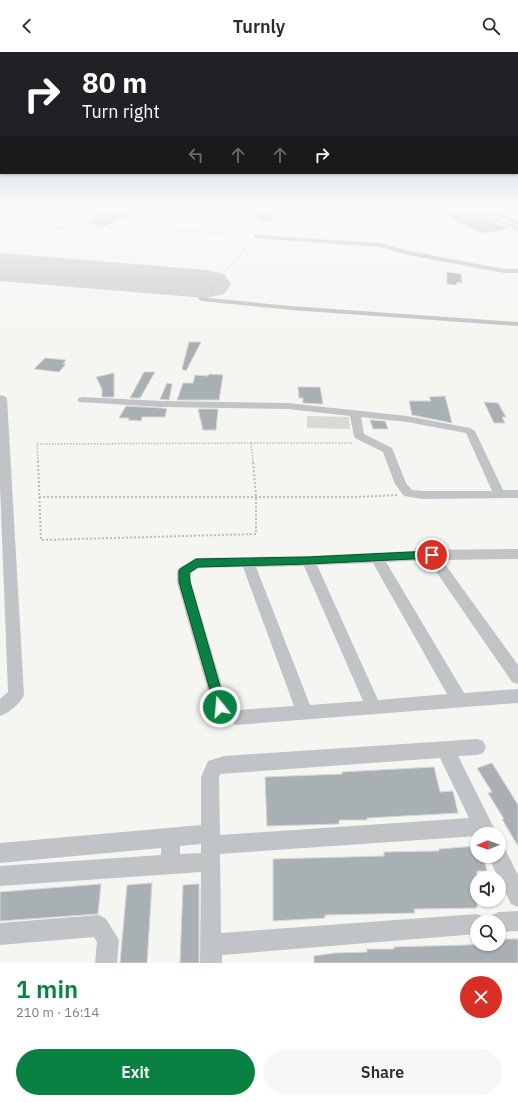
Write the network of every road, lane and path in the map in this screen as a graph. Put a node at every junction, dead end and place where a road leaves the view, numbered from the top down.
1 (243, 252) edge
2 (403, 252) edge
3 (518, 272) edge
4 (205, 299) joint
5 (518, 324) edge
6 (2, 398) dead end
7 (82, 400) dead end
8 (355, 414) junction
9 (1, 428) edge
10 (371, 442) junction
11 (251, 443) junction
12 (408, 493) junction
13 (499, 494) junction
14 (518, 494) edge
15 (39, 497) junction
16 (256, 497) junction
17 (518, 554) edge
18 (432, 555) junction
19 (377, 558) junction
20 (247, 561) junction
21 (308, 561) junction
22 (518, 677) edge
23 (518, 696) edge
24 (459, 700) junction
25 (374, 708) junction
26 (0, 709) edge
27 (305, 713) junction
28 (477, 747) dead end
29 (445, 749) junction
30 (484, 827) edge
31 (470, 831) edge
32 (171, 837) junction
33 (210, 847) junction
34 (0, 853) edge
35 (501, 863) edge
36 (170, 864) junction
37 (0, 876) edge
38 (518, 897) edge
39 (518, 921) edge
40 (506, 922) edge
41 (470, 925) edge
42 (0, 934) edge
43 (211, 954) edge
44 (106, 963) edge

1 - 4 path
2 - 3 street
4 - 5 street
6 - 9 street
7 - 8 street
8 - 10 street
8 - 13 street
9 - 26 street
10 - 11 path
10 - 12 street
11 - 15 path
11 - 16 path
12 - 13 street
12 - 16 path
13 - 14 street
15 - 16 path
15 - 16 path
17 - 18 street
18 - 19 street
18 - 22 street
19 - 21 street
19 - 24 street
20 - 21 street
20 - 27 street
20 - 27 street
21 - 25 street
23 - 24 street
24 - 25 street
25 - 27 street
28 - 29 street
29 - 30 street
29 - 33 street
31 - 33 street
32 - 33 street
32 - 34 street
32 - 36 street
33 - 36 street
33 - 43 street
35 - 38 street
36 - 37 street
39 - 40 street
41 - 43 street
42 - 44 street

